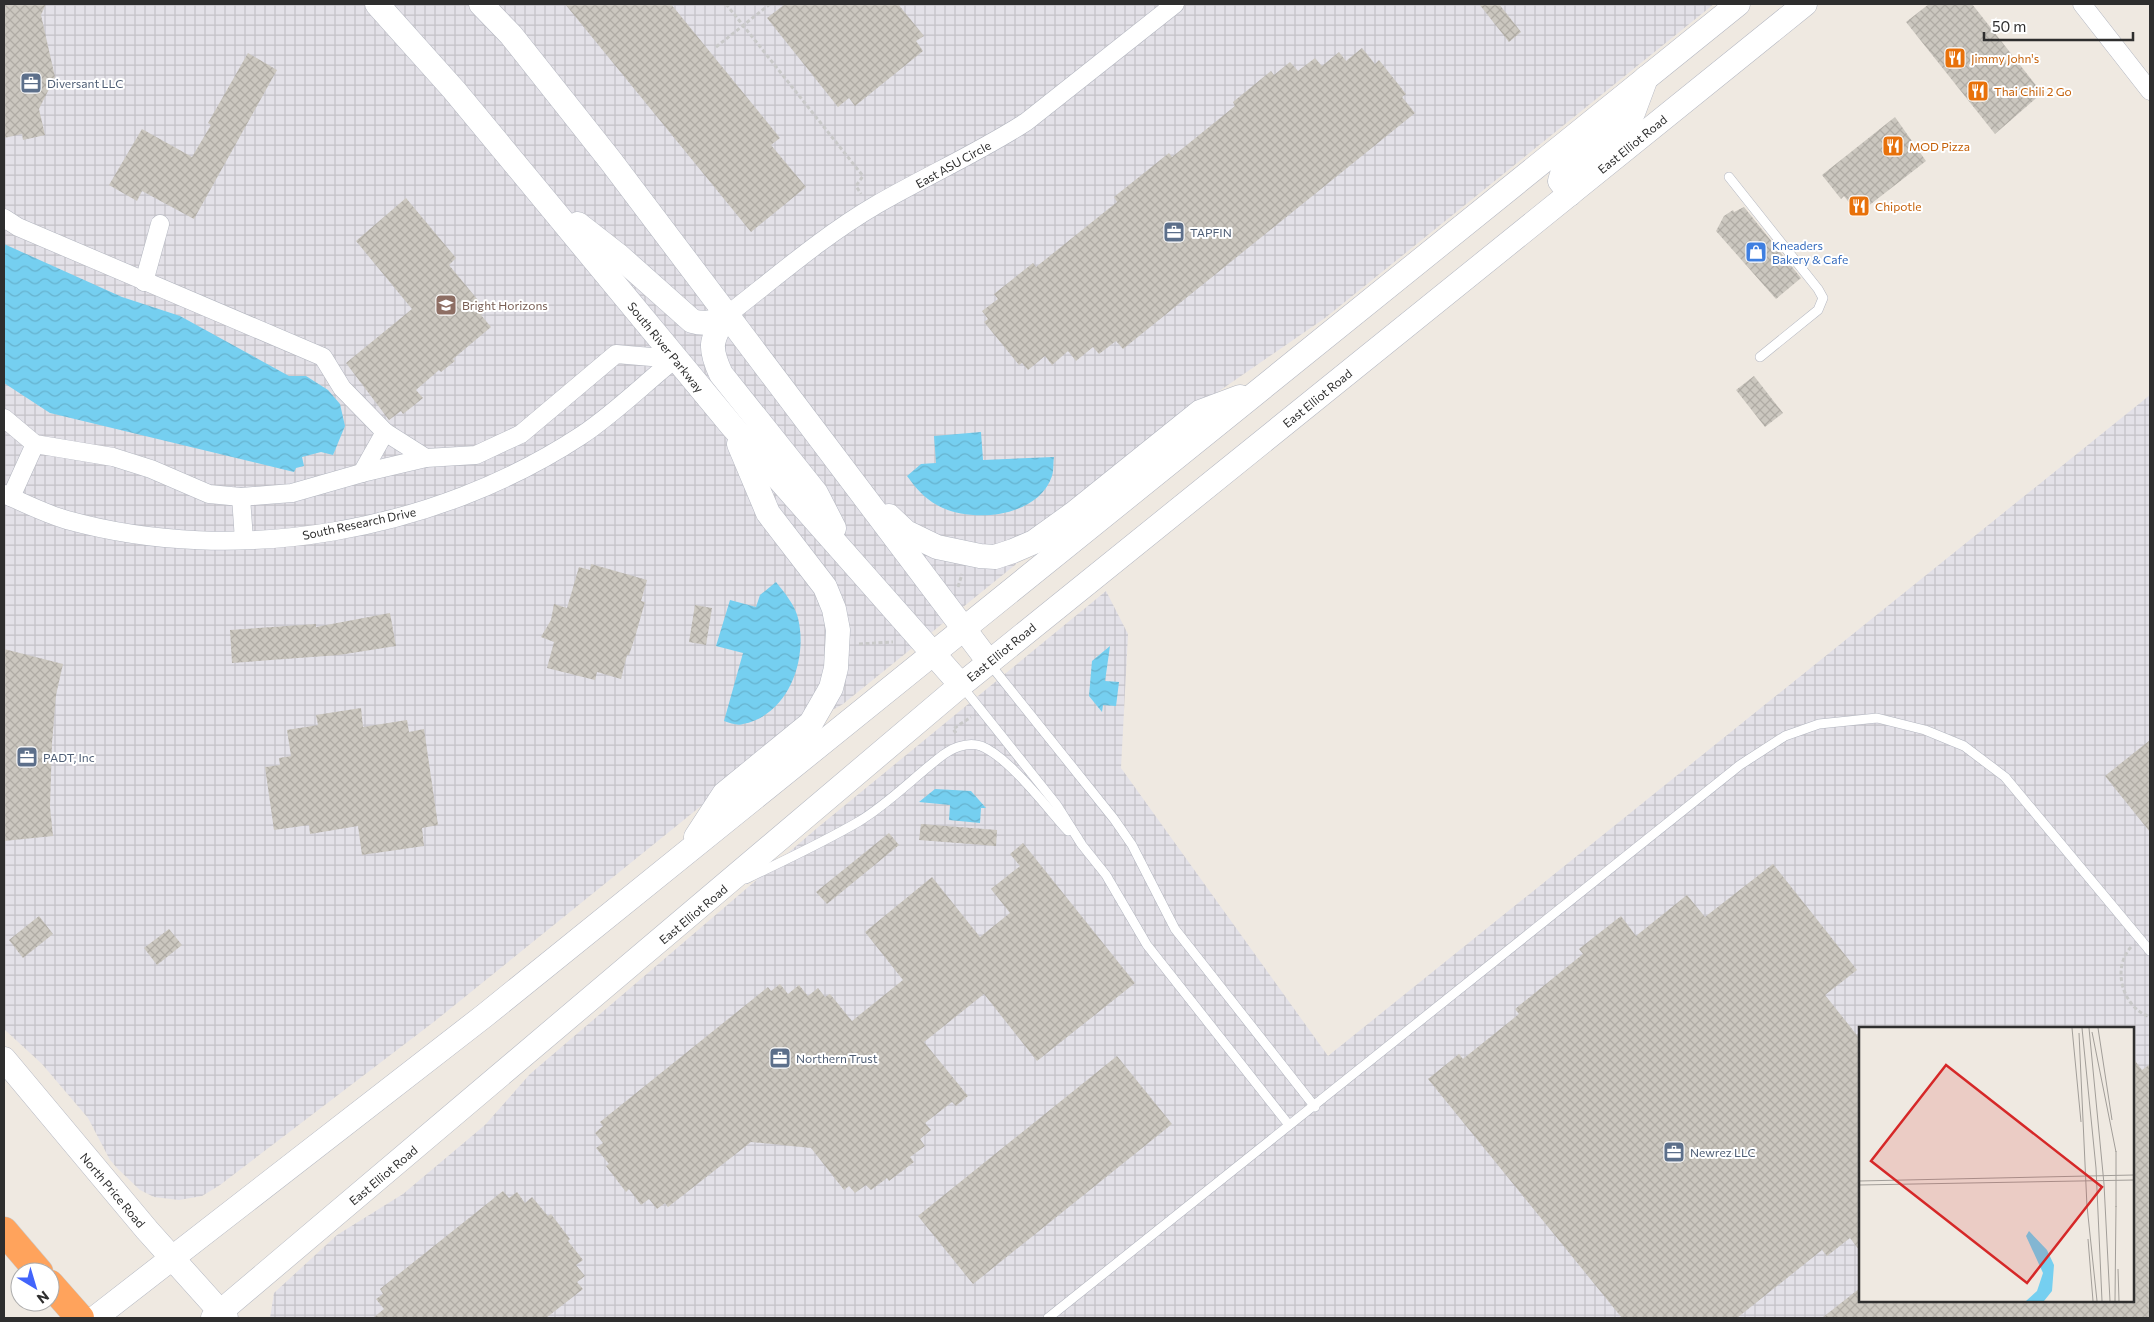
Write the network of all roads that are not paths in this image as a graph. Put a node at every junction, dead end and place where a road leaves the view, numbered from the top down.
1 (377, 4) edge
2 (481, 4) edge
3 (1175, 4) edge
4 (1738, 4) edge
5 (1805, 4) edge
6 (2082, 4) edge
7 (1646, 78) junction
8 (2150, 91) edge
9 (1729, 177) dead end
10 (1570, 194) junction
11 (543, 197) junction
12 (4, 218) edge
13 (160, 224) dead end
14 (144, 282) junction
15 (726, 316) junction
16 (1760, 357) dead end
17 (675, 358) junction
18 (1258, 391) junction
19 (4, 418) edge
20 (732, 426) junction
21 (384, 432) junction
22 (35, 444) junction
23 (426, 458) junction
24 (836, 461) junction
25 (362, 473) junction
26 (7, 496) edge
27 (241, 497) junction
28 (244, 540) junction
29 (851, 560) junction
30 (963, 629) junction
31 (933, 653) junction
32 (989, 662) junction
33 (961, 685) junction
34 (1082, 845) junction
35 (684, 855) junction
36 (719, 892) junction
37 (2150, 952) edge
38 (4, 1059) edge
39 (1314, 1107) junction
40 (1289, 1126) junction
41 (4, 1231) edge
42 (171, 1257) junction
43 (31, 1262) edge
44 (60, 1295) edge
45 (220, 1316) edge
46 (80, 1318) edge
47 (95, 1318) edge
48 (1048, 1318) edge

1 - 11 main road, South River Parkway
2 - 15 main road
3 - 15 street, East ASU Circle
4 - 7 main road
5 - 10 main road, East Elliot Road
6 - 8 street
7 - 10 main road
7 - 18 main road
9 - 16 lane
10 - 32 main road, East Elliot Road
11 - 15 main road
11 - 17 main road, South River Parkway
12 - 14 street
13 - 14 street
14 - 21 street
15 - 24 main road
15 - 29 main road
17 - 20 main road, South River Parkway
17 - 23 street
17 - 28 street, South Research Drive
18 - 24 main road
18 - 30 main road
19 - 22 street
20 - 29 main road, South River Parkway
20 - 35 main road
21 - 23 street
21 - 25 street
22 - 26 street
22 - 27 street
23 - 25 street
24 - 30 main road
25 - 27 street
26 - 28 street, South Research Drive
27 - 28 street
29 - 31 main road, South River Parkway
30 - 31 main road
30 - 32 main road
31 - 33 main road, South River Parkway
31 - 35 main road
32 - 33 main road, East Elliot Road
32 - 39 lane
33 - 34 lane
33 - 36 main road, East Elliot Road
34 - 36 lane
34 - 40 lane
35 - 42 main road
36 - 45 main road, East Elliot Road
37 - 39 lane
38 - 42 main road, North Price Road
39 - 40 lane
40 - 48 lane
41 - 43 highway
42 - 45 main road, North Price Road
42 - 47 main road
44 - 46 highway

